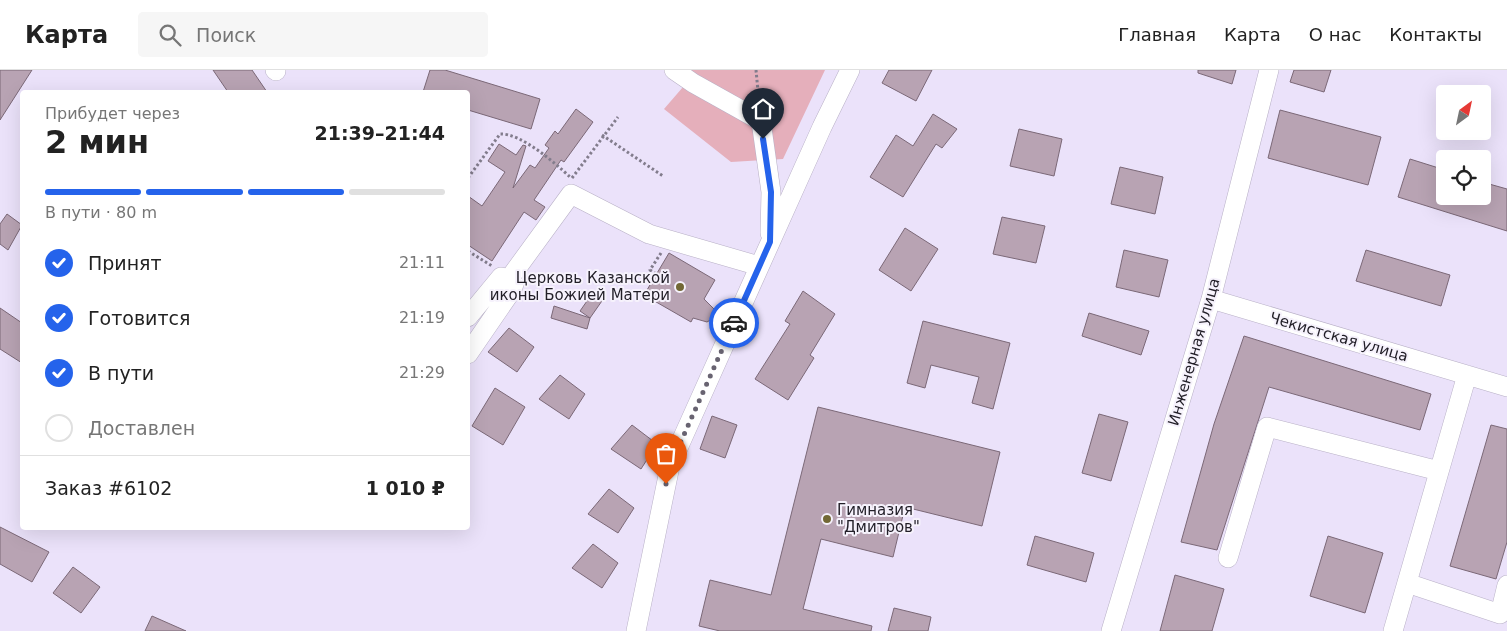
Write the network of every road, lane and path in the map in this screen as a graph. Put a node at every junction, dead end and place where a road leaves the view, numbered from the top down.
1 (674, 70) edge
2 (850, 70) edge
3 (1269, 70) edge
4 (618, 117) dead end
5 (602, 135) junction
6 (470, 175) edge
7 (662, 176) dead end
8 (572, 179) junction
9 (578, 184) dead end
10 (669, 240) junction
11 (770, 242) junction
12 (759, 266) junction
13 (656, 274) dead end
14 (509, 280) junction
15 (1211, 299) junction
16 (470, 315) edge
17 (470, 351) edge
18 (1467, 375) junction
19 (1507, 387) edge
20 (1439, 471) junction
21 (1228, 558) dead end
22 (1407, 583) junction
23 (1507, 586) edge
24 (636, 631) edge
25 (1111, 631) edge
26 (1393, 631) edge

1 - 11 street
2 - 11 street
3 - 15 street, Инженерная улица
4 - 5 path
5 - 7 path
5 - 8 path
6 - 8 path
8 - 9 path
10 - 12 street
10 - 13 path
10 - 14 street
11 - 12 street
12 - 24 street
14 - 16 street
14 - 17 street
15 - 18 street, Чекистская улица
15 - 25 street, Инженерная улица
18 - 19 street, Чекистская улица
18 - 20 street
20 - 21 street
20 - 22 street
22 - 23 street
22 - 26 street

